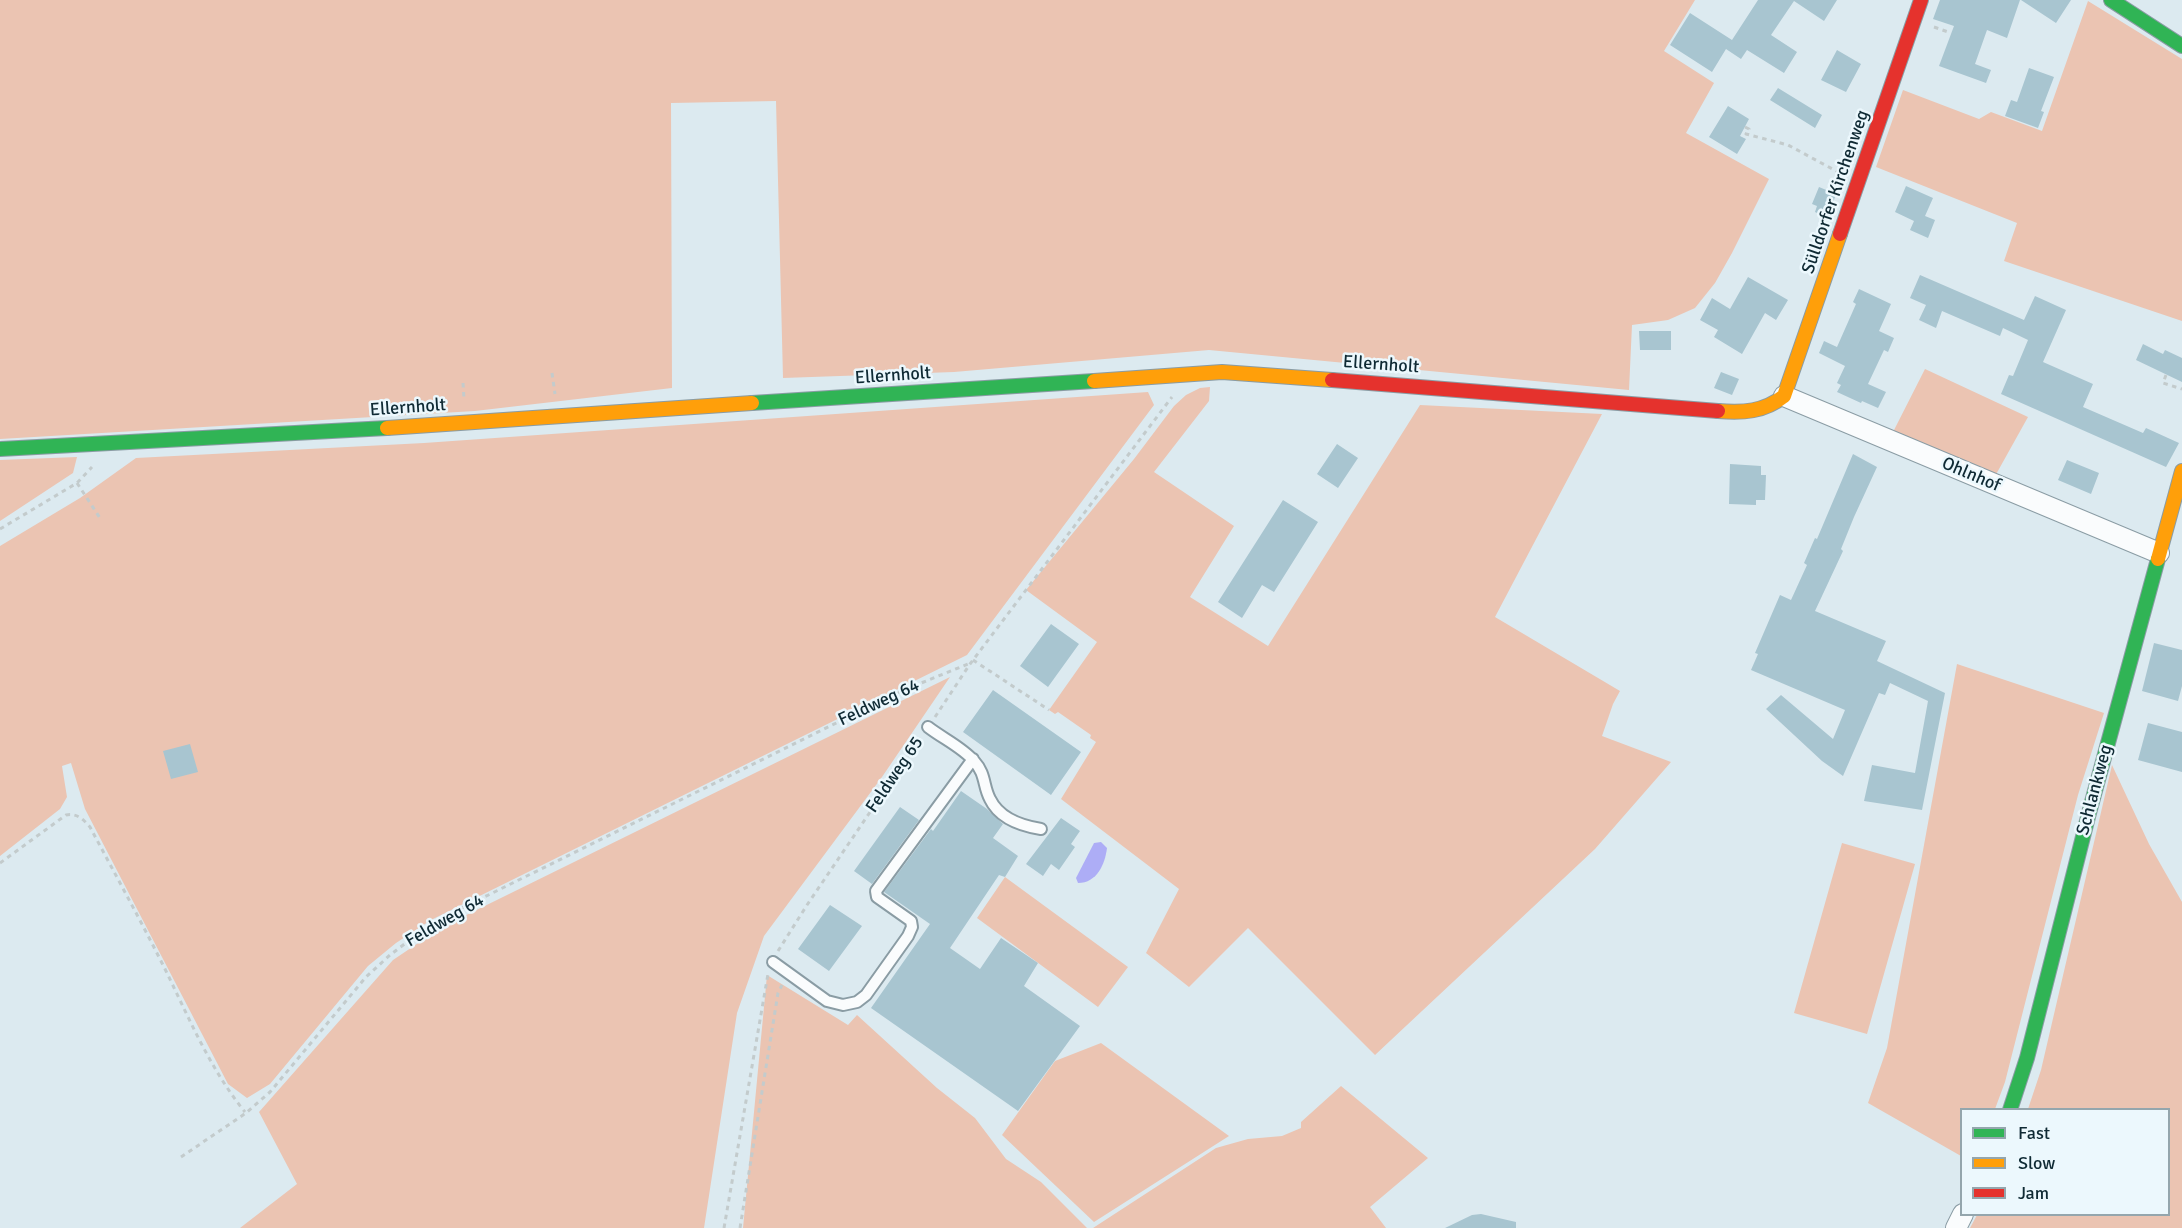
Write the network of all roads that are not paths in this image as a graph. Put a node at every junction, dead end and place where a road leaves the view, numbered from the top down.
1 (1921, 0) edge
2 (2111, 0) edge
3 (2182, 46) edge
4 (1784, 396) junction
5 (0, 449) edge
6 (2182, 471) edge
7 (2159, 553) junction
8 (928, 728) road end
9 (972, 759) junction
10 (1041, 829) dead end
11 (773, 962) road end
12 (2011, 1108) edge

1 - 4 street, Sülldorfer Kirchenweg
2 - 3 street
4 - 5 street, Ellernholt
4 - 7 street, Ohlnhof
6 - 7 street, Schlankweg
7 - 12 street, Schlankweg
8 - 9 lane
9 - 10 lane
9 - 11 lane

